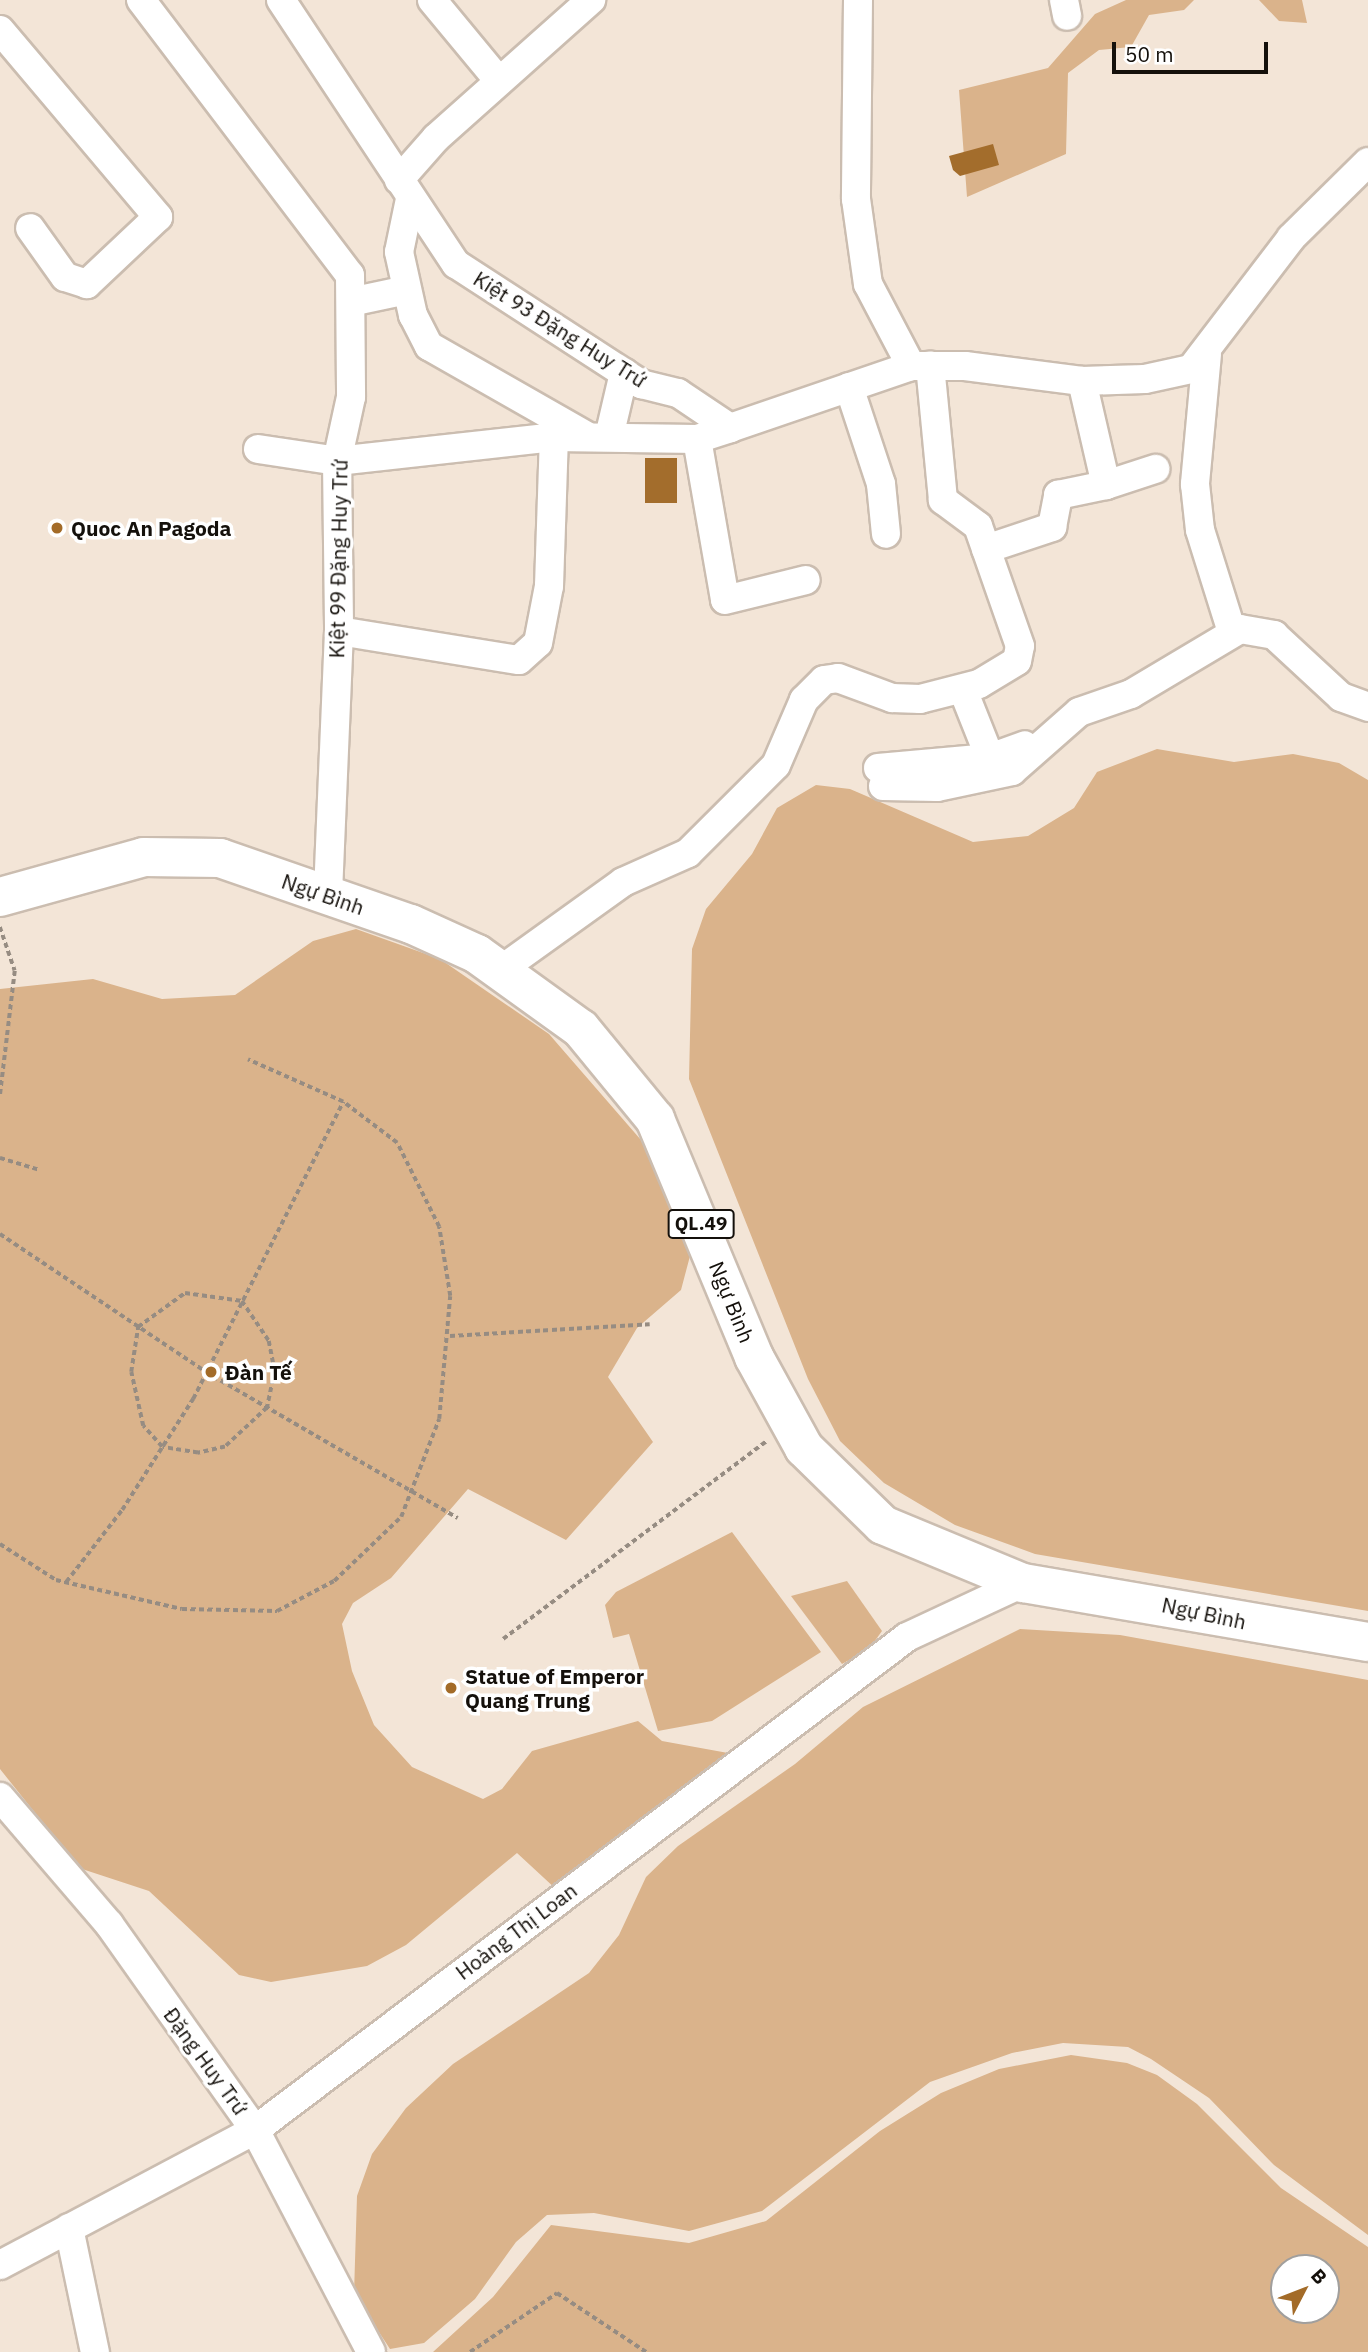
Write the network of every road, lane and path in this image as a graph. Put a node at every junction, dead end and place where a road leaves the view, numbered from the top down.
1 (141, 0) edge
2 (281, 0) edge
3 (432, 0) edge
4 (591, 0) edge
5 (858, 0) edge
6 (0, 30) edge
7 (499, 81) junction
8 (1368, 162) edge
9 (405, 190) junction
10 (30, 228) dead end
11 (407, 290) junction
12 (355, 301) junction
13 (1208, 354) junction
14 (920, 366) junction
15 (624, 373) junction
16 (1083, 381) junction
17 (849, 387) junction
18 (730, 428) junction
19 (597, 436) junction
20 (555, 437) junction
21 (697, 439) junction
22 (258, 449) dead end
23 (337, 461) junction
24 (1154, 469) dead end
25 (1106, 485) junction
26 (886, 534) dead end
27 (986, 549) junction
28 (806, 580) dead end
29 (1229, 625) junction
30 (339, 631) junction
31 (963, 690) junction
32 (1368, 690) edge
33 (1368, 707) edge
34 (994, 767) junction
35 (881, 777) dead end
36 (328, 896) junction
37 (0, 897) edge
38 (0, 927) edge
39 (502, 970) junction
40 (248, 1060) dead end
41 (0, 1097) edge
42 (343, 1102) junction
43 (0, 1158) edge
44 (40, 1170) dead end
45 (0, 1234) edge
46 (242, 1301) junction
47 (650, 1324) dead end
48 (138, 1326) junction
49 (449, 1336) junction
50 (206, 1372) junction
51 (267, 1408) junction
52 (791, 1425) junction
53 (162, 1447) junction
54 (410, 1492) junction
55 (457, 1518) dead end
56 (0, 1544) edge
57 (66, 1582) junction
58 (1023, 1583) junction
59 (503, 1639) dead end
60 (1368, 1642) edge
61 (0, 1797) edge
62 (256, 2130) junction
63 (69, 2228) junction
64 (0, 2265) edge
65 (95, 2352) edge
66 (371, 2352) edge
67 (470, 2352) edge
68 (646, 2352) edge

1 - 12 street, Kiệt 99 Đặng Huy Trứ
2 - 9 street, Kiệt 93 Đặng Huy Trứ
3 - 7 street
4 - 7 street
5 - 14 street
6 - 10 street
7 - 9 street
8 - 13 street
9 - 11 street
9 - 15 street, Kiệt 93 Đặng Huy Trứ
11 - 12 street
11 - 19 street
12 - 23 street, Kiệt 99 Đặng Huy Trứ
13 - 16 street
13 - 29 street
14 - 16 street
14 - 17 street
14 - 27 street
15 - 18 street, Kiệt 93 Đặng Huy Trứ
15 - 19 street
16 - 25 street
17 - 18 street
17 - 26 street
18 - 21 street
19 - 20 street
19 - 21 street
20 - 23 street
20 - 30 street
21 - 28 street
22 - 23 street
23 - 30 street, Kiệt 99 Đặng Huy Trứ
24 - 25 street
25 - 27 street
27 - 31 street
29 - 32 street
29 - 33 street
29 - 34 street
30 - 36 street, Kiệt 99 Đặng Huy Trứ
31 - 34 street
31 - 39 street
34 - 35 street
36 - 37 highway, Ngự Bình / QL.49
36 - 39 highway, Ngự Bình / QL.49
38 - 41 path
39 - 52 highway, Ngự Bình / QL.49
40 - 42 path
42 - 46 path
42 - 49 path
43 - 44 path
45 - 48 path
46 - 48 path
46 - 50 path
46 - 51 path
47 - 49 path
48 - 50 path
48 - 53 path
49 - 54 path
50 - 51 path
50 - 53 path
51 - 53 path
51 - 54 path
52 - 58 highway, Ngự Bình / QL.49
52 - 59 path
53 - 57 path
54 - 55 path
54 - 57 path
56 - 57 path
58 - 60 highway, Ngự Bình / QL.49
58 - 62 street, Hoàng Thị Loan
61 - 62 street, Đặng Huy Trứ
62 - 63 street, Hoàng Thị Loan
62 - 66 street, Đặng Huy Trứ
63 - 64 street, Hoàng Thị Loan
63 - 65 street
67 - 68 path

